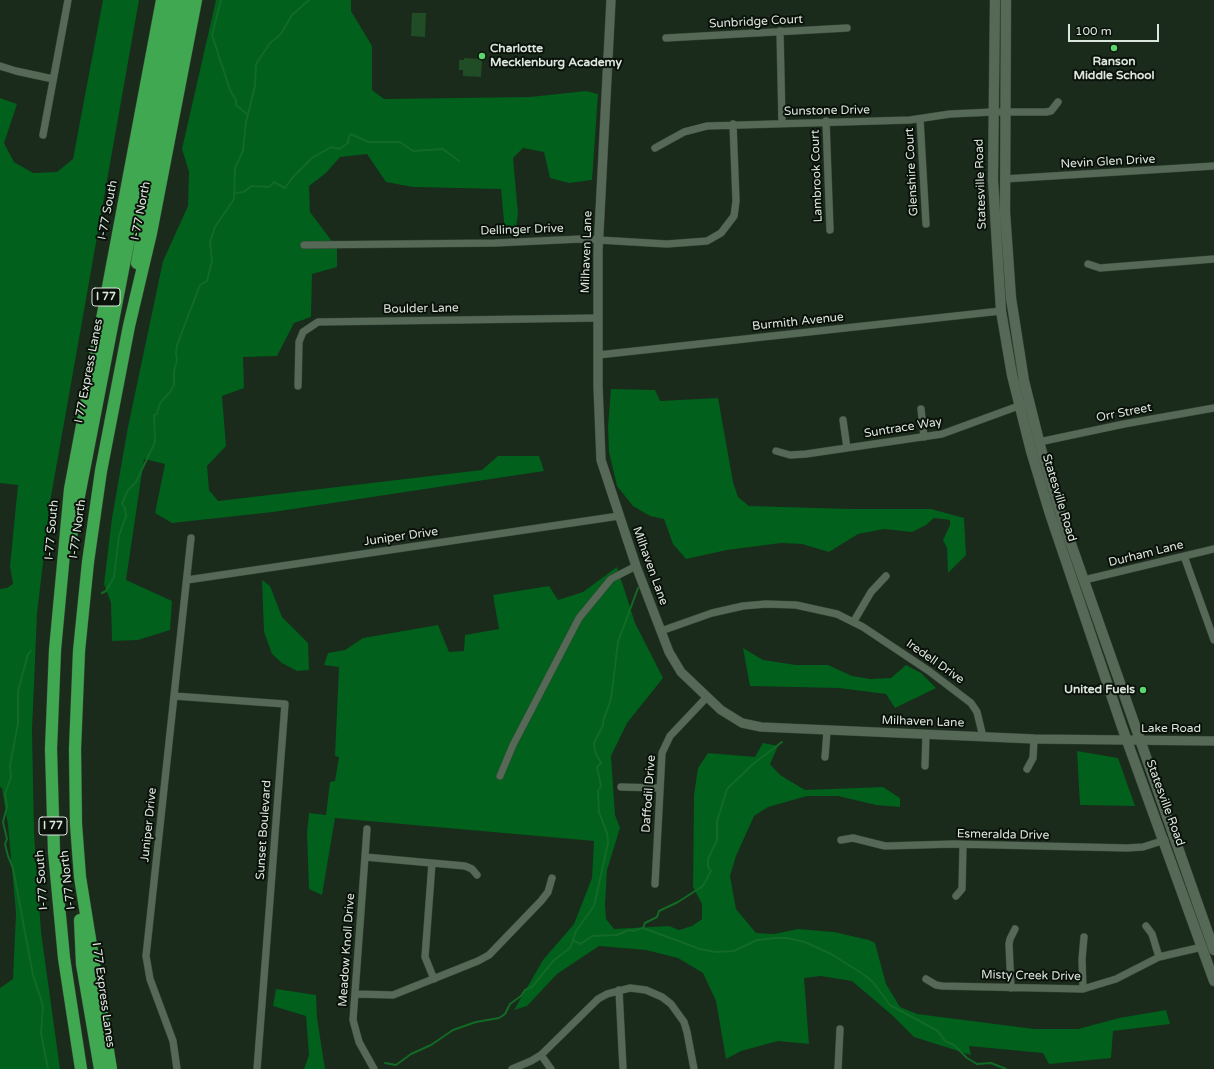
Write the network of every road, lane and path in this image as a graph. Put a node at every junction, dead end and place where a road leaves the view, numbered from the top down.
1 (68, 0) edge
2 (162, 0) edge
3 (172, 0) edge
4 (184, 0) edge
5 (196, 0) edge
6 (611, 0) edge
7 (995, 0) edge
8 (1006, 0) edge
9 (847, 28) dead end
10 (780, 31) junction
11 (666, 38) dead end
12 (0, 66) edge
13 (53, 79) junction
14 (1058, 102) dead end
15 (992, 112) junction
16 (1004, 112) junction
17 (920, 119) junction
18 (826, 121) junction
19 (782, 123) junction
20 (733, 124) junction
21 (43, 135) dead end
22 (655, 148) dead end
23 (1214, 166) edge
24 (1004, 179) junction
25 (926, 224) dead end
26 (830, 230) dead end
27 (599, 240) junction
28 (304, 245) dead end
29 (1214, 259) edge
30 (1088, 264) dead end
31 (1001, 311) junction
32 (598, 318) junction
33 (128, 326) junction
34 (598, 354) junction
35 (298, 386) dead end
36 (1024, 404) junction
37 (1214, 408) edge
38 (921, 410) dead end
39 (843, 420) dead end
40 (924, 437) junction
41 (1039, 442) junction
42 (847, 448) junction
43 (776, 451) dead end
44 (619, 516) junction
45 (191, 538) dead end
46 (1214, 549) edge
47 (1184, 556) junction
48 (636, 566) junction
49 (886, 576) dead end
50 (186, 580) junction
51 (1084, 580) junction
52 (62, 581) junction
53 (854, 621) junction
54 (661, 631) junction
55 (1214, 640) edge
56 (174, 696) junction
57 (706, 698) junction
58 (828, 731) junction
59 (926, 734) junction
60 (983, 737) junction
61 (1034, 739) junction
62 (1128, 741) junction
63 (1140, 741) junction
64 (1214, 741) edge
65 (825, 757) dead end
66 (925, 766) dead end
67 (1026, 769) dead end
68 (500, 776) dead end
69 (621, 787) dead end
70 (659, 788) junction
71 (367, 829) dead end
72 (841, 840) dead end
73 (1165, 840) junction
74 (963, 845) junction
75 (365, 857) junction
76 (432, 863) junction
77 (477, 875) dead end
78 (80, 877) junction
79 (552, 878) dead end
80 (655, 884) dead end
81 (956, 896) dead end
82 (1146, 926) dead end
83 (1015, 929) dead end
84 (1084, 937) dead end
85 (1202, 947) junction
86 (1214, 950) edge
87 (1159, 957) junction
88 (434, 979) junction
89 (926, 979) dead end
90 (1214, 980) edge
91 (1011, 988) junction
92 (1083, 989) junction
93 (619, 990) junction
94 (355, 994) junction
95 (840, 1029) dead end
96 (541, 1055) junction
97 (81, 1069) edge
98 (100, 1069) edge
99 (111, 1069) edge
100 (177, 1069) edge
101 (257, 1069) edge
102 (374, 1069) edge
103 (512, 1069) edge
104 (552, 1069) edge
105 (623, 1069) edge
106 (694, 1069) edge
107 (838, 1069) edge

1 - 13 street
2 - 52 highway, I-77 South / I 77
3 - 52 highway, I 77 Express Lanes / I 77
4 - 33 highway, I 77
5 - 33 highway, I-77 North / I 77
6 - 27 street, Milhaven Lane
7 - 15 main road, Statesville Road
8 - 16 main road, Statesville Road
9 - 10 street, Sunbridge Court
10 - 11 street, Sunbridge Court
10 - 19 street
12 - 13 street
13 - 21 street
14 - 16 street, Sunstone Drive
15 - 16 street, Sunstone Drive
15 - 17 street, Sunstone Drive
15 - 31 main road, Statesville Road
16 - 24 main road, Statesville Road
17 - 18 street, Sunstone Drive
17 - 25 street, Glenshire Court
18 - 19 street, Sunstone Drive
18 - 26 street, Lambrook Court
19 - 20 street, Sunstone Drive
20 - 22 street, Sunstone Drive
20 - 27 street, Dellinger Drive
23 - 24 street, Nevin Glen Drive
24 - 36 main road, Statesville Road
27 - 28 street, Dellinger Drive
27 - 32 street, Milhaven Lane
29 - 30 street
31 - 34 street, Burmith Avenue
31 - 36 main road, Statesville Road
32 - 34 street, Milhaven Lane
32 - 35 street, Boulder Lane
33 - 78 highway, I-77 North / I 77
34 - 44 street, Milhaven Lane
36 - 40 street, Suntrace Way
36 - 41 main road, Statesville Road
36 - 62 main road, Statesville Road
37 - 41 street, Orr Street
38 - 40 street
39 - 42 street
40 - 42 street, Suntrace Way
41 - 51 main road, Statesville Road
42 - 43 street, Suntrace Way
44 - 48 street, Milhaven Lane
44 - 50 street, Juniper Drive
45 - 50 street, Juniper Drive
46 - 47 street, Durham Lane
47 - 51 street, Durham Lane
47 - 55 street
48 - 54 street, Milhaven Lane
48 - 68 street
49 - 53 street
50 - 56 street, Juniper Drive
51 - 63 main road, Statesville Road
52 - 97 highway, I-77 South / I 77
53 - 54 street, Iredell Drive
53 - 60 street, Iredell Drive
54 - 57 street, Milhaven Lane
56 - 100 street, Juniper Drive
56 - 101 street, Sunset Boulevard
57 - 58 street, Milhaven Lane
57 - 70 street, Daffodil Drive
58 - 59 street, Milhaven Lane
58 - 65 street
59 - 60 street, Milhaven Lane
59 - 66 street
60 - 61 street, Milhaven Lane
61 - 62 street, Milhaven Lane
61 - 67 street
62 - 63 street, Lake Road
62 - 73 main road, Statesville Road
63 - 64 street, Lake Road
63 - 86 main road, Statesville Road
69 - 70 street
70 - 80 street, Daffodil Drive
71 - 75 street, Meadow Knoll Drive
72 - 74 street, Esmeralda Drive
73 - 74 street, Esmeralda Drive
73 - 85 main road, Statesville Road
74 - 81 street
75 - 76 street
75 - 94 street, Meadow Knoll Drive
76 - 77 street
76 - 88 street
78 - 98 highway, I 77 Express Lanes / I 77
78 - 99 highway, I-77 North / I 77
79 - 88 street
82 - 87 street
83 - 91 street
84 - 92 street
85 - 87 street, Misty Creek Drive
85 - 90 main road, Statesville Road
87 - 92 street, Misty Creek Drive
88 - 94 street
89 - 91 street, Misty Creek Drive
91 - 92 street, Misty Creek Drive
93 - 96 street
93 - 105 street
93 - 106 street
94 - 102 street, Meadow Knoll Drive
95 - 107 street
96 - 103 street
96 - 104 street

